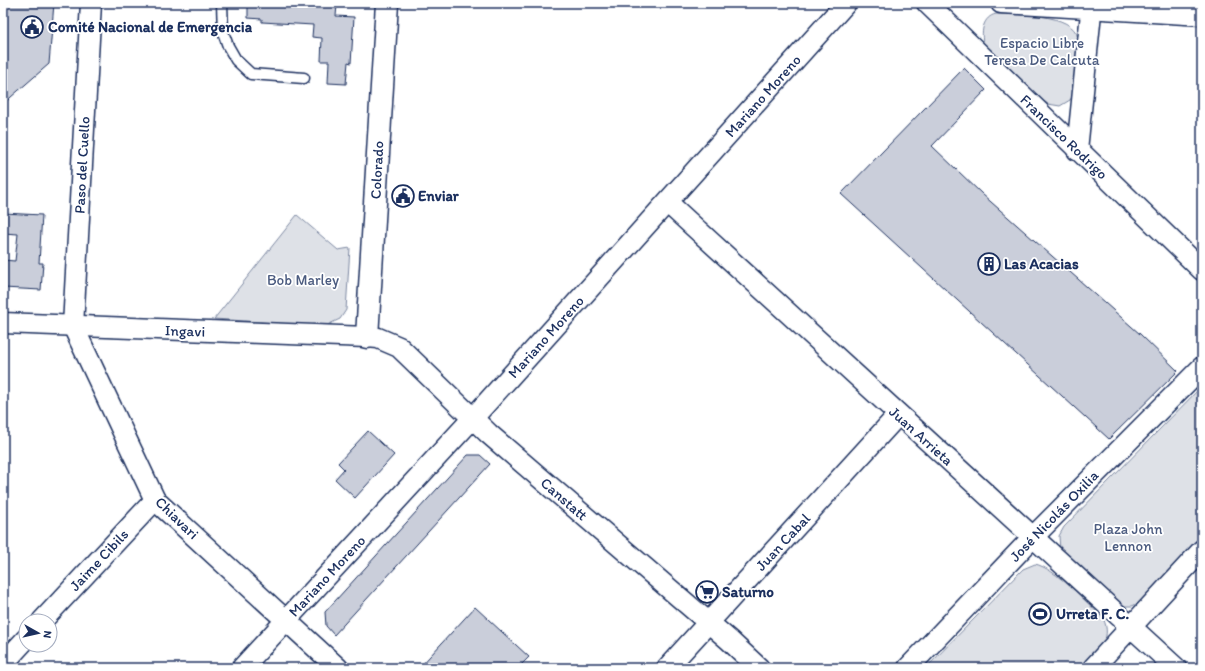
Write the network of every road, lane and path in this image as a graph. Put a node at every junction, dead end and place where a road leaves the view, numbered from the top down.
1 (91, 3) edge
2 (222, 3) edge
3 (387, 3) edge
4 (846, 3) edge
5 (928, 3) edge
6 (1001, 3) edge
7 (1092, 6) edge
8 (1202, 15) edge
9 (304, 78) dead end
10 (1078, 150) junction
11 (668, 203) junction
12 (1202, 270) edge
13 (3, 323) edge
14 (73, 326) junction
15 (367, 337) junction
16 (1202, 367) edge
17 (898, 416) junction
18 (472, 419) junction
19 (155, 500) junction
20 (1032, 538) junction
21 (1202, 550) edge
22 (49, 613) edge
23 (286, 621) junction
24 (708, 623) junction
25 (1130, 626) junction
26 (18, 648) edge
27 (3, 664) edge
28 (242, 668) edge
29 (338, 668) edge
30 (667, 668) edge
31 (759, 668) edge
32 (908, 668) edge
33 (1093, 668) edge
34 (1176, 668) edge

1 - 14 street, Paso del Cuello
2 - 9 lane
3 - 15 street, Colorado
4 - 11 street, Mariano Moreno
5 - 10 street, Francisco Rodrigo
6 - 7 street
7 - 8 street
7 - 10 street
10 - 12 street, Francisco Rodrigo
11 - 17 street, Juan Arrieta
11 - 18 street, Mariano Moreno
13 - 14 street, Ingavi
14 - 15 street, Ingavi
14 - 19 street, Chiavari
15 - 18 street, Canstatt
16 - 20 street, José Nicolás Oxilia
17 - 20 street, Juan Arrieta
17 - 24 street, Juan Cabal
18 - 23 street, Mariano Moreno
18 - 24 street, Canstatt
19 - 22 street, Jaime Cibils
19 - 23 street, Chiavari
20 - 25 street, Juan Arrieta
20 - 32 street, José Nicolás Oxilia
21 - 25 street
23 - 28 street, Mariano Moreno
23 - 29 street, Chiavari
24 - 30 street, Juan Cabal
24 - 31 street, Canstatt
25 - 33 street
25 - 34 street, Juan Arrieta
26 - 27 street

